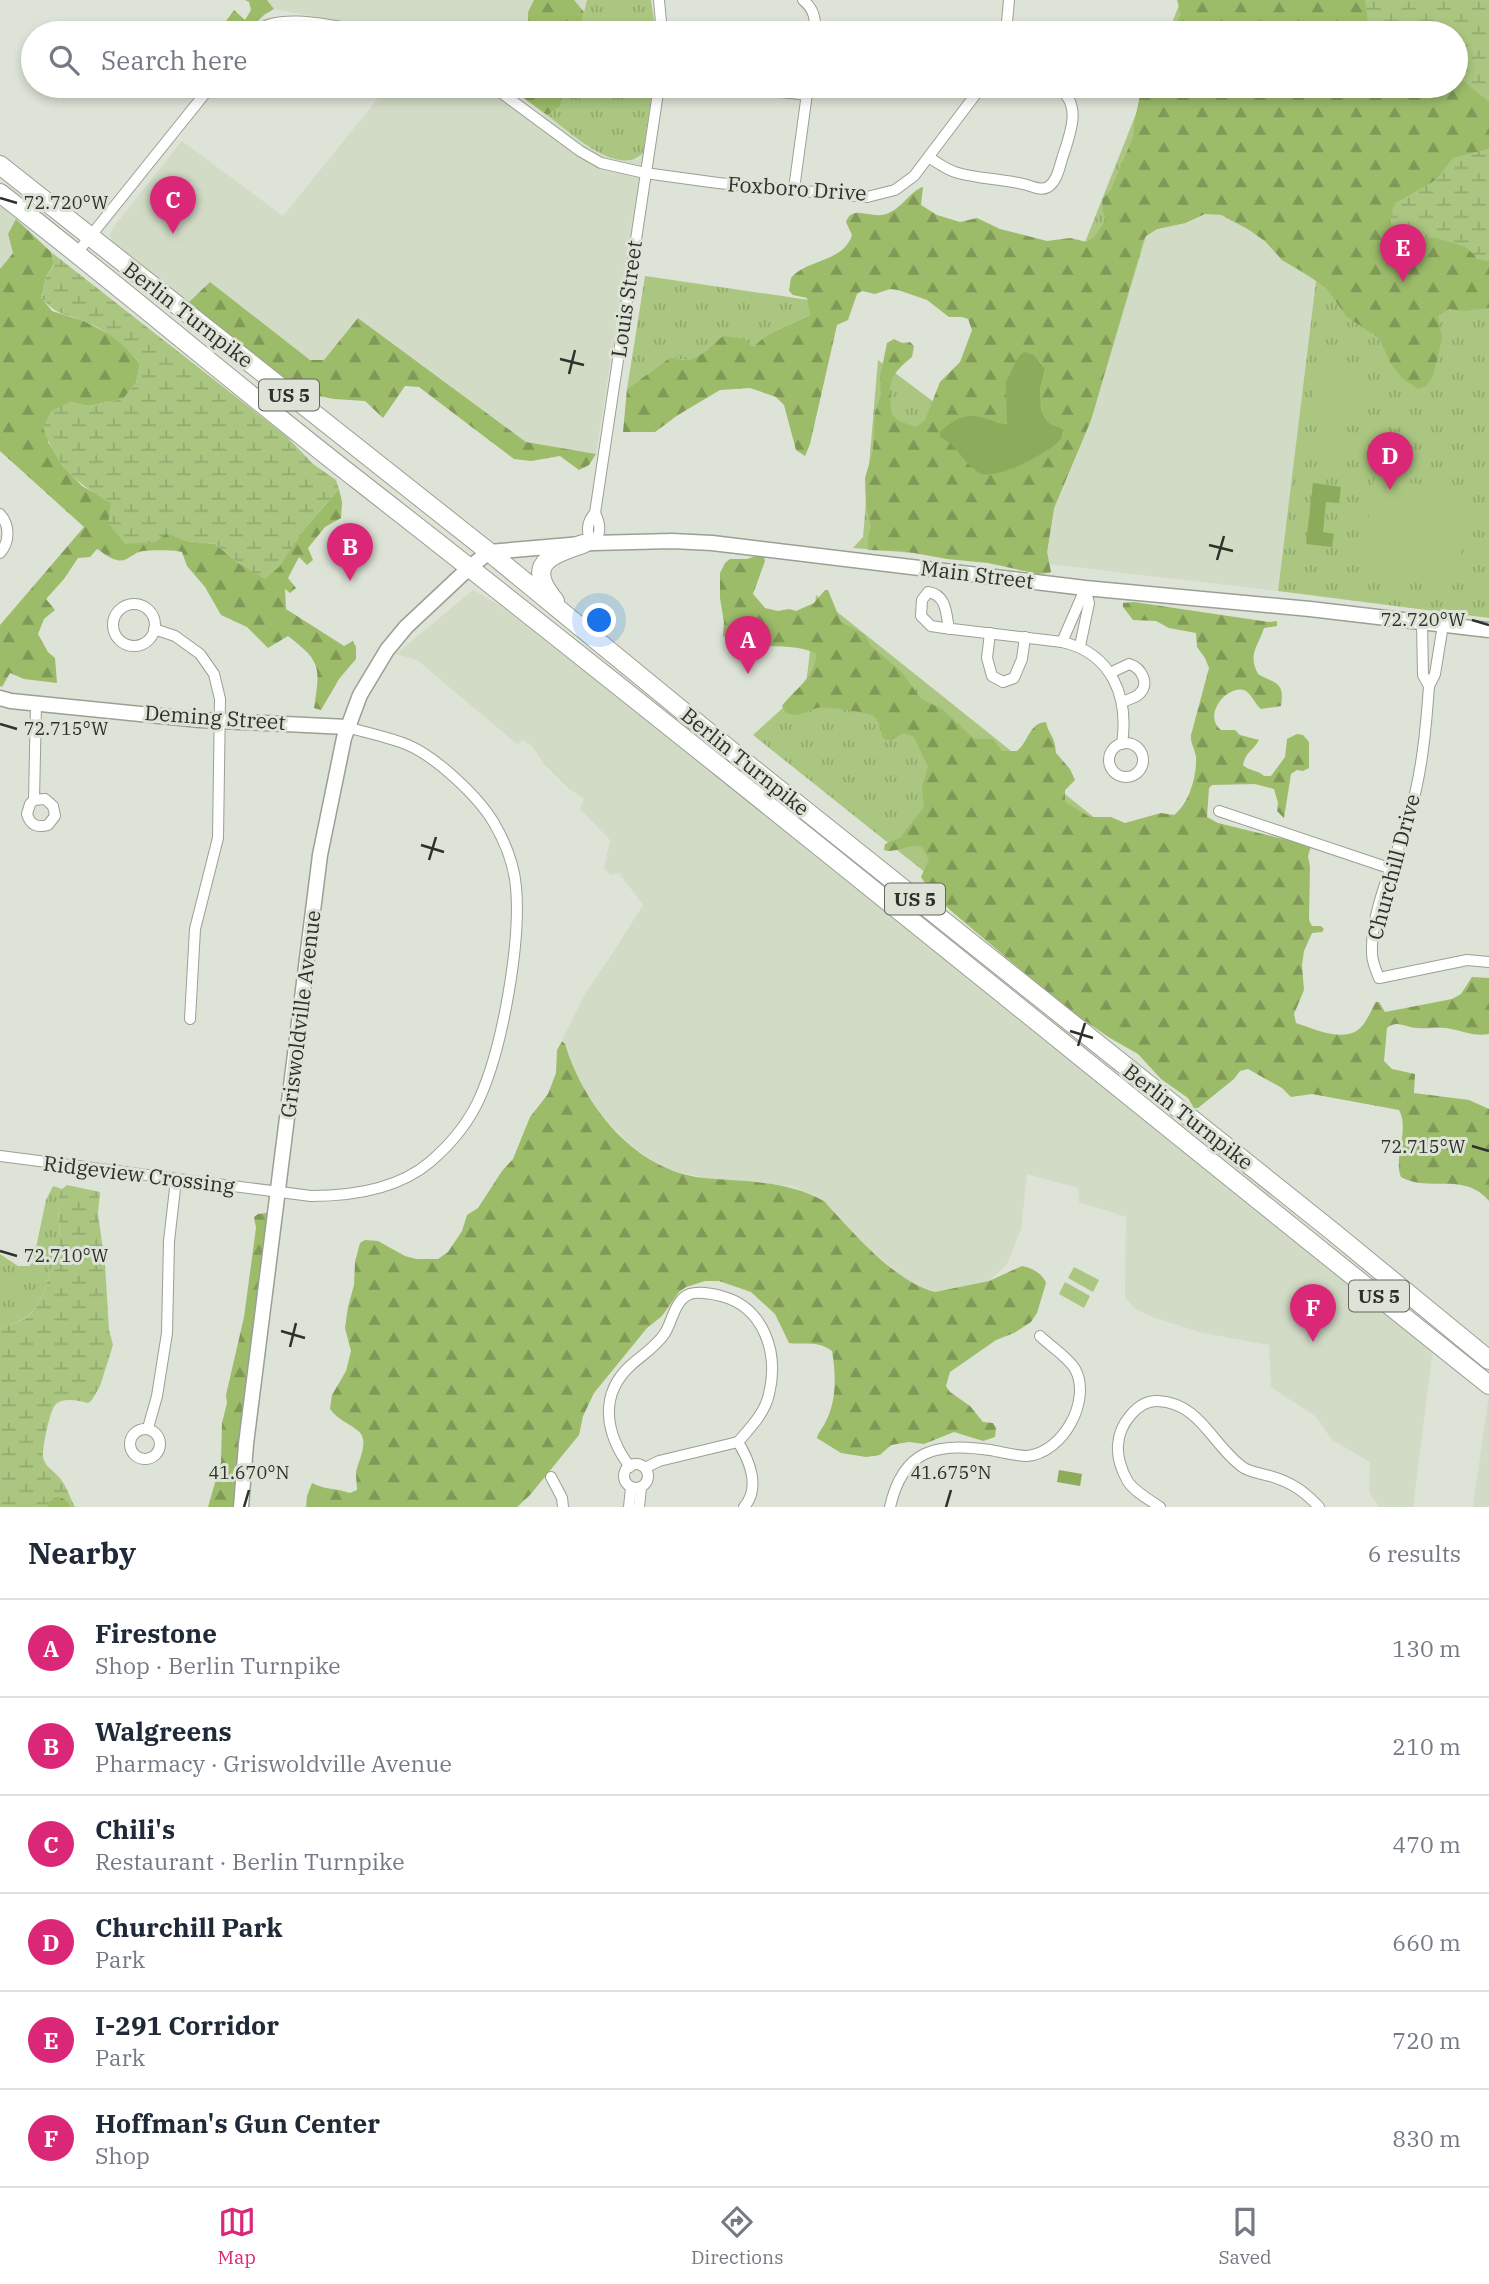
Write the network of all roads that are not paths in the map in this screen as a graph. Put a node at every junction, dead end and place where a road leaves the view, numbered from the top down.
1 (659, 0) edge
2 (803, 0) edge
3 (1009, 0) edge
4 (661, 21) edge
5 (815, 21) edge
6 (1007, 21) edge
7 (201, 98) edge
8 (508, 98) edge
9 (657, 98) edge
10 (807, 98) edge
11 (973, 98) edge
12 (1069, 98) edge
13 (930, 158) junction
14 (0, 165) edge
15 (645, 173) junction
16 (794, 189) junction
17 (0, 193) edge
18 (89, 236) junction
19 (77, 253) junction
20 (0, 514) edge
21 (588, 544) junction
22 (489, 552) junction
23 (0, 553) edge
24 (470, 566) junction
25 (1085, 588) junction
26 (565, 614) junction
27 (1422, 623) junction
28 (1443, 625) junction
29 (154, 629) junction
30 (949, 629) dead end
31 (1489, 630) edge
32 (990, 633) junction
33 (1025, 637) junction
34 (1062, 642) junction
35 (1080, 646) junction
36 (1110, 673) junction
37 (1429, 686) junction
38 (0, 698) edge
39 (1122, 702) junction
40 (36, 704) junction
41 (219, 720) junction
42 (347, 727) junction
43 (1122, 744) dead end
44 (751, 767) junction
45 (755, 796) junction
46 (34, 800) dead end
47 (1219, 811) dead end
48 (1392, 869) junction
49 (1489, 962) edge
50 (190, 1019) dead end
51 (1074, 1038) junction
52 (0, 1156) edge
53 (176, 1180) junction
54 (279, 1192) junction
55 (1332, 1231) junction
56 (1318, 1248) junction
57 (1040, 1336) dead end
58 (1489, 1360) edge
59 (1488, 1382) edge
60 (148, 1428) dead end
61 (738, 1442) junction
62 (629, 1466) junction
63 (645, 1468) junction
64 (551, 1477) dead end
65 (636, 1487) junction
66 (241, 1507) edge
67 (563, 1507) edge
68 (629, 1507) edge
69 (639, 1507) edge
70 (744, 1507) edge
71 (890, 1507) edge
72 (1160, 1507) edge
73 (1319, 1507) edge

1 - 4 street
2 - 5 street
3 - 6 street
7 - 18 street
8 - 15 street, Foxboro Drive
9 - 15 street, Louis Street
10 - 16 street
11 - 13 street, Foxboro Drive
12 - 13 street
13 - 16 street, Foxboro Drive
14 - 18 highway, Berlin Turnpike / US 5
15 - 16 street, Foxboro Drive
15 - 21 street, Louis Street
17 - 19 highway, Berlin Turnpike / US 5
18 - 19 street
18 - 22 highway, Berlin Turnpike / US 5
19 - 24 highway, Berlin Turnpike / US 5
20 - 23 street
21 - 22 street, Main Street
21 - 25 street, Main Street
21 - 26 highway
22 - 24 street
22 - 26 highway, Berlin Turnpike / US 5
24 - 42 street, Griswoldville Avenue
24 - 45 highway, Berlin Turnpike / US 5
25 - 27 street, Main Street
25 - 34 street
25 - 35 street
26 - 44 highway, Berlin Turnpike / US 5
27 - 28 street, Main Street
27 - 37 street, Churchill Drive
28 - 31 street, Main Street
28 - 37 street, Churchill Drive
29 - 29 street
29 - 41 street
30 - 32 street
32 - 33 street
32 - 33 street
33 - 34 street
34 - 35 street
35 - 36 street
36 - 39 street
36 - 39 street
37 - 48 street, Churchill Drive
38 - 40 street, Deming Street
39 - 43 street
40 - 41 street, Deming Street
40 - 46 street
41 - 42 street, Deming Street
41 - 50 street
42 - 54 street, Griswoldville Avenue
42 - 54 street, Ridgeview Crossing
44 - 45 highway
44 - 51 highway, Berlin Turnpike / US 5
45 - 51 highway, Berlin Turnpike / US 5
47 - 48 street
48 - 49 street, Churchill Drive
51 - 55 highway, Berlin Turnpike / US 5
51 - 56 highway, Berlin Turnpike / US 5
52 - 53 street, Ridgeview Crossing
53 - 54 street, Ridgeview Crossing
53 - 60 street
54 - 66 street, Griswoldville Avenue
55 - 56 highway
55 - 58 highway, Berlin Turnpike / US 5
56 - 59 highway, Berlin Turnpike / US 5
57 - 71 street
61 - 62 street
61 - 63 street
61 - 70 street
62 - 63 street
62 - 65 street
63 - 65 street
64 - 67 street
65 - 68 street
65 - 69 street
72 - 73 street

